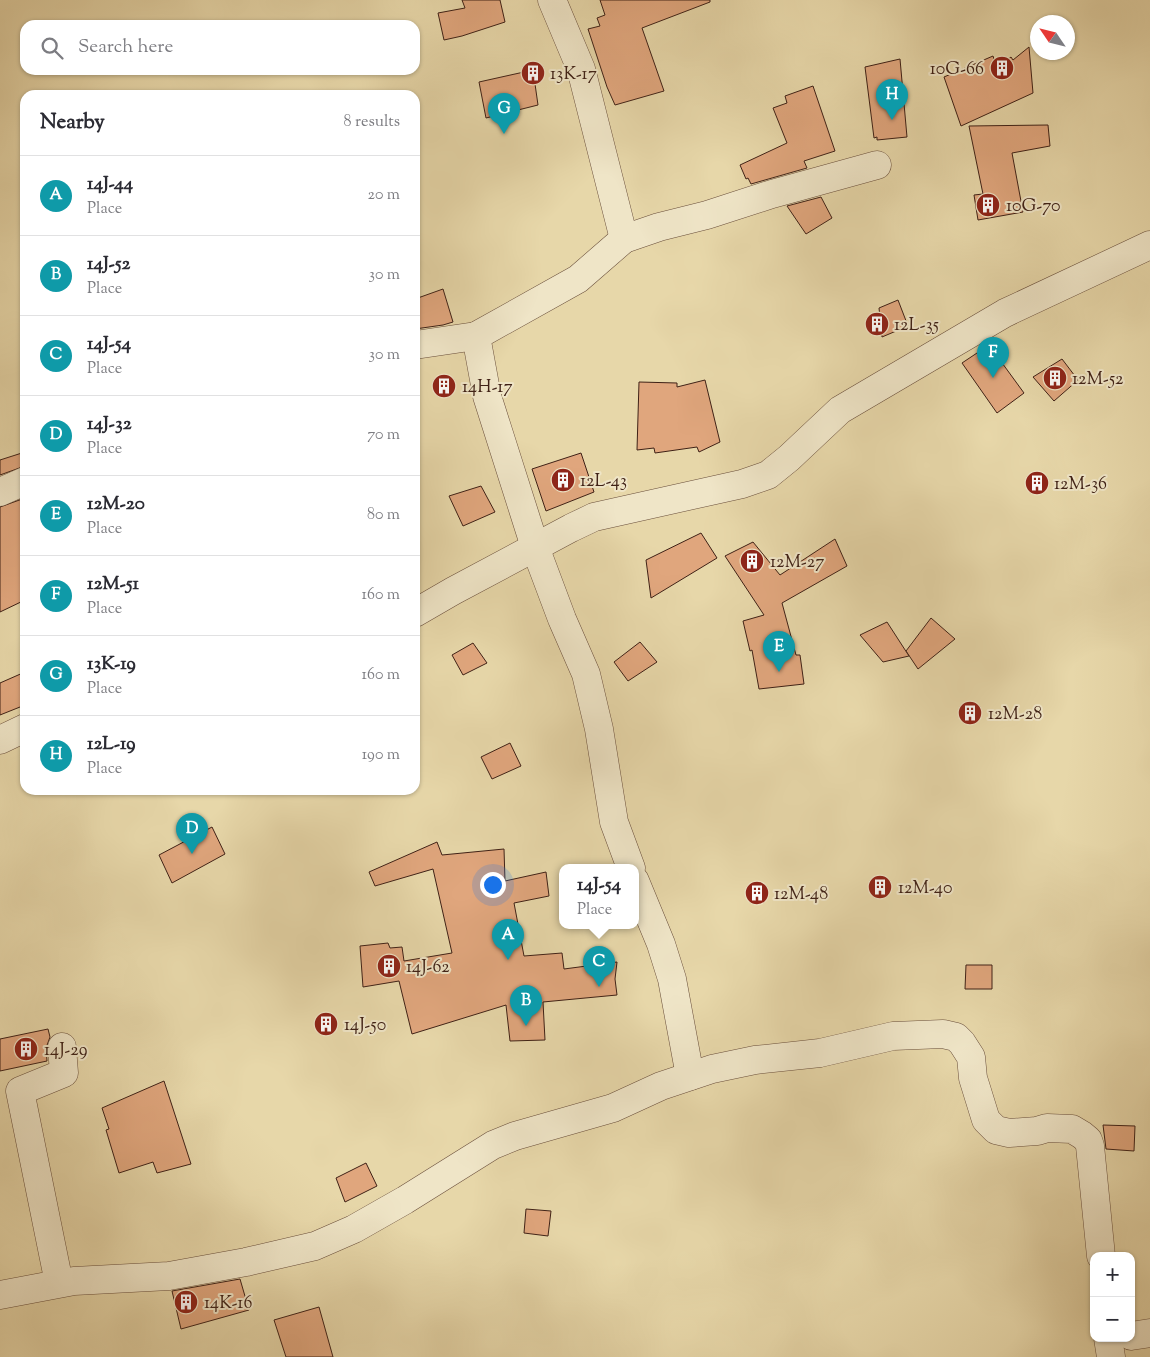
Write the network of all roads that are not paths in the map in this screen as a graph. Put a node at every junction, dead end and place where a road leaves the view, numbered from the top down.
1 (552, 0) edge
2 (876, 165) dead end
3 (624, 239) junction
4 (1150, 244) edge
5 (476, 336) junction
6 (420, 344) edge
7 (20, 484) edge
8 (0, 492) edge
9 (535, 547) junction
10 (420, 609) edge
11 (20, 730) edge
12 (0, 740) edge
13 (630, 864) edge
14 (639, 891) edge
15 (62, 1047) dead end
16 (690, 1076) junction
17 (1101, 1252) edge
18 (59, 1283) junction
19 (0, 1295) edge
20 (1150, 1333) edge
21 (1135, 1335) edge
22 (1108, 1342) edge
23 (1111, 1357) edge

1 - 3 street
2 - 3 street
3 - 5 street
4 - 9 street
5 - 6 street
5 - 9 street
7 - 8 street
9 - 10 street
9 - 13 street
11 - 12 street
14 - 16 street
15 - 18 street
16 - 17 street
16 - 18 street
18 - 19 street
20 - 21 street
22 - 23 street

